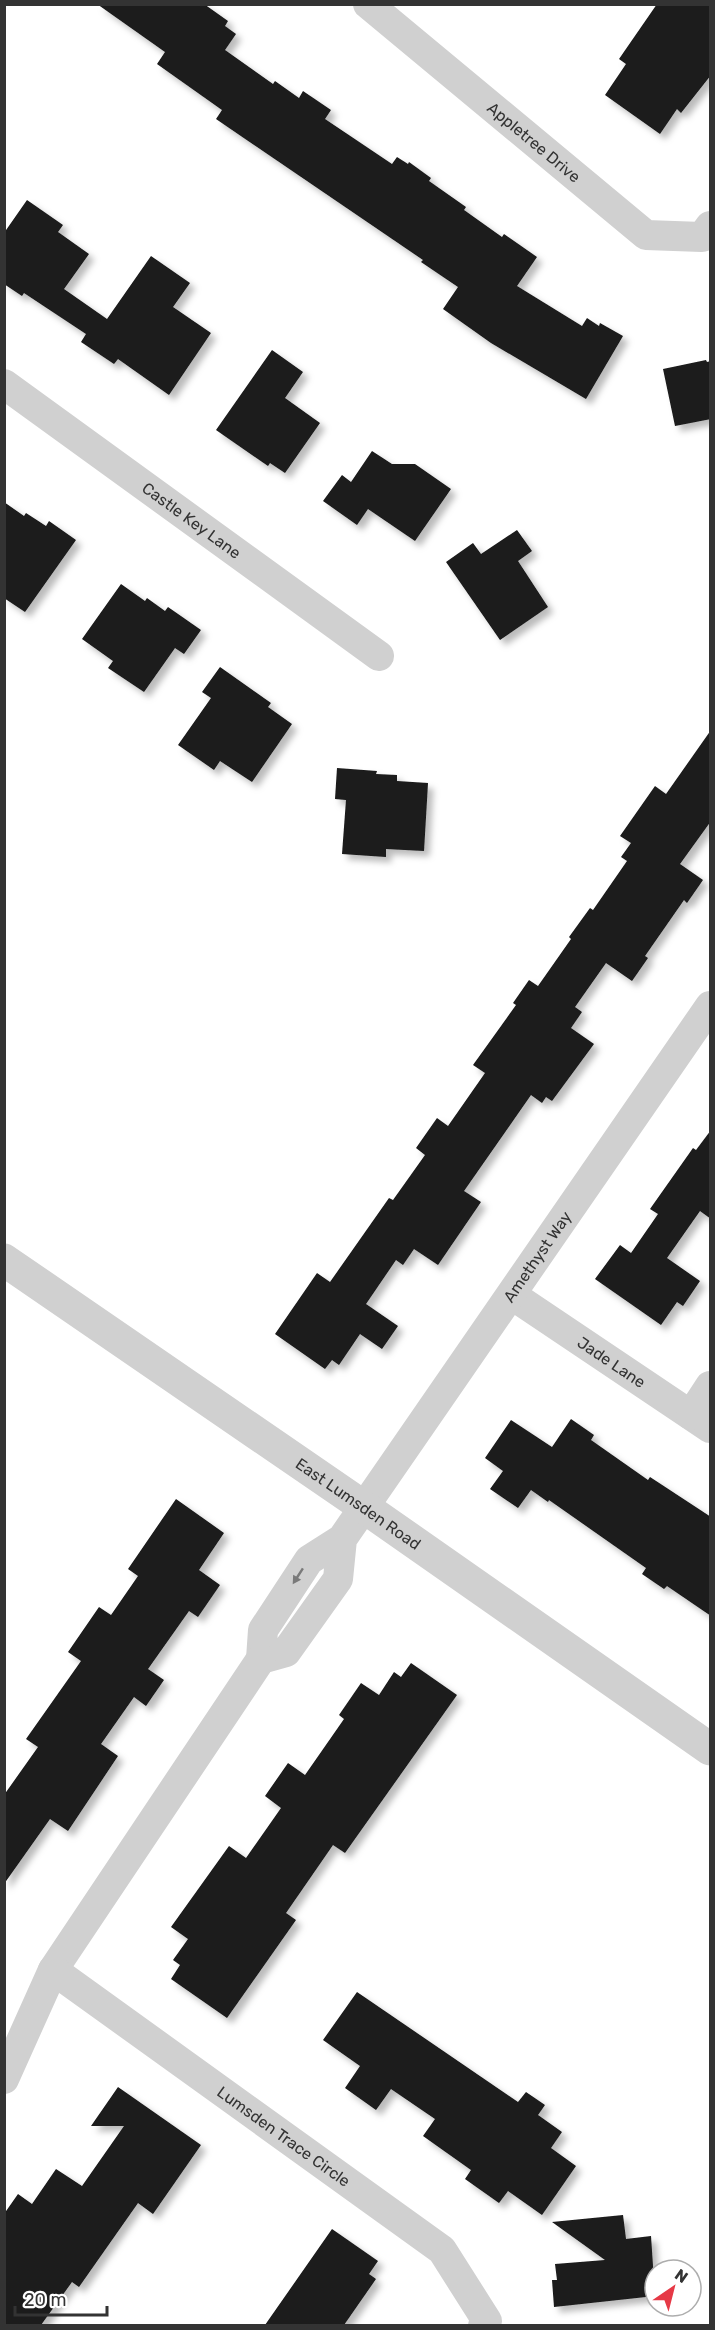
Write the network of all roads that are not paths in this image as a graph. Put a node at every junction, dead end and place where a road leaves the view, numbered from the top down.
1 (368, 4) edge
2 (711, 226) edge
3 (4, 384) edge
4 (379, 656) dead end
5 (711, 1006) edge
6 (4, 1260) edge
7 (512, 1295) junction
8 (711, 1386) edge
9 (701, 1421) edge
10 (364, 1507) junction
11 (711, 1749) edge
12 (53, 1970) junction
13 (4, 2079) edge
14 (483, 2325) edge

1 - 2 street, Appletree Drive
3 - 4 street, Castle Key Lane
5 - 7 street, Amethyst Way
6 - 10 street, East Lumsden Road
7 - 9 street, Jade Lane
7 - 10 street, Amethyst Way
8 - 9 street
10 - 11 street, East Lumsden Road
10 - 12 street
12 - 13 street
12 - 14 street, Lumsden Trace Circle

